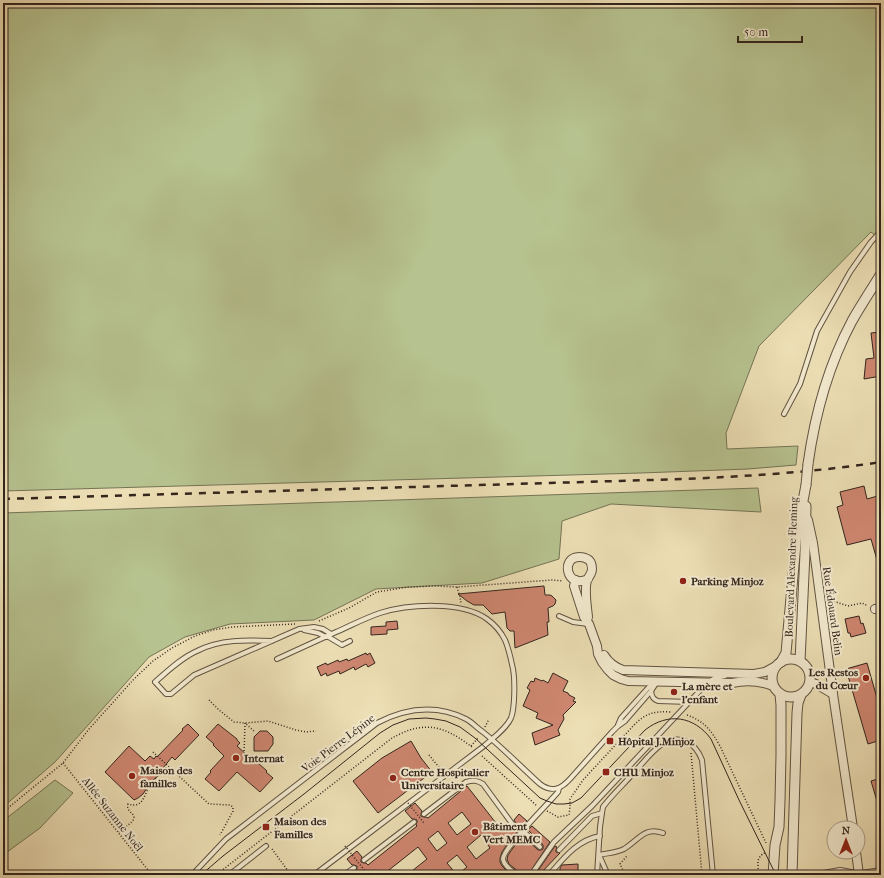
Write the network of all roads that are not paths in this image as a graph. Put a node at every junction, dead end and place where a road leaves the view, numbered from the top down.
1 (881, 231) edge
2 (881, 274) edge
3 (784, 414) dead end
4 (806, 485) junction
5 (807, 515) junction
6 (588, 579) junction
7 (576, 580) junction
8 (559, 616) dead end
9 (589, 624) junction
10 (328, 636) junction
11 (272, 641) junction
12 (350, 641) dead end
13 (597, 646) junction
14 (277, 659) dead end
15 (800, 661) junction
16 (778, 664) junction
17 (667, 672) junction
18 (731, 674) junction
19 (638, 681) junction
20 (657, 682) junction
21 (810, 682) junction
22 (707, 683) junction
23 (776, 690) junction
24 (645, 691) junction
25 (652, 691) junction
26 (833, 694) junction
27 (801, 695) junction
28 (690, 702) junction
29 (618, 726) junction
30 (492, 739) junction
31 (648, 746) junction
32 (646, 759) junction
33 (559, 788) junction
34 (602, 813) junction
35 (424, 814) dead end
36 (852, 820) edge
37 (414, 822) dead end
38 (513, 825) dead end
39 (522, 830) junction
40 (663, 833) dead end
41 (600, 836) junction
42 (267, 845) road end
43 (540, 847) dead end
44 (559, 850) dead end
45 (599, 855) junction
46 (364, 860) dead end
47 (857, 860) edge
48 (354, 868) dead end
49 (881, 872) edge
50 (192, 875) edge
51 (229, 875) edge
52 (313, 875) edge
53 (344, 875) edge
54 (517, 875) edge
55 (531, 875) edge
56 (548, 875) edge
57 (597, 875) edge
58 (608, 875) edge
59 (713, 875) edge
60 (773, 875) edge
61 (792, 875) edge
62 (824, 875) edge
63 (859, 875) edge

1 - 3 lane
2 - 4 street, bridge
4 - 5 street, Boulevard Alexandre Fleming
4 - 16 street, Boulevard Alexandre Fleming
5 - 15 street, Boulevard Alexandre Fleming
5 - 26 street, Rue Édouard Belin
6 - 7 street
6 - 7 street
6 - 9 street
7 - 9 street
8 - 9 lane
9 - 13 street
10 - 11 lane
10 - 12 lane
10 - 14 lane
10 - 30 lane
11 - 11 lane
13 - 17 street
13 - 19 street
15 - 16 street
15 - 21 street
16 - 18 street
16 - 23 street
17 - 18 street
17 - 20 street
18 - 22 lane
19 - 20 street
19 - 24 lane
20 - 22 street
20 - 24 lane
20 - 25 lane
21 - 26 street
21 - 27 street
22 - 23 street
22 - 28 lane
23 - 27 street
23 - 60 street
24 - 29 lane
25 - 28 lane
25 - 29 lane
26 - 36 street, Rue Édouard Belin
27 - 61 street
28 - 31 lane
29 - 33 lane
30 - 33 lane, Voie Pierre Lépine
30 - 50 lane, Voie Pierre Lépine
30 - 52 lane
31 - 32 lane
31 - 55 lane
32 - 34 lane
32 - 59 lane
33 - 39 lane
34 - 41 lane
34 - 44 lane
35 - 38 lane
37 - 46 lane
39 - 43 lane
39 - 54 lane
40 - 45 lane
41 - 45 lane
41 - 56 lane
42 - 51 lane
45 - 57 lane
45 - 58 lane
47 - 63 street
48 - 53 lane
49 - 63 street
62 - 63 street

